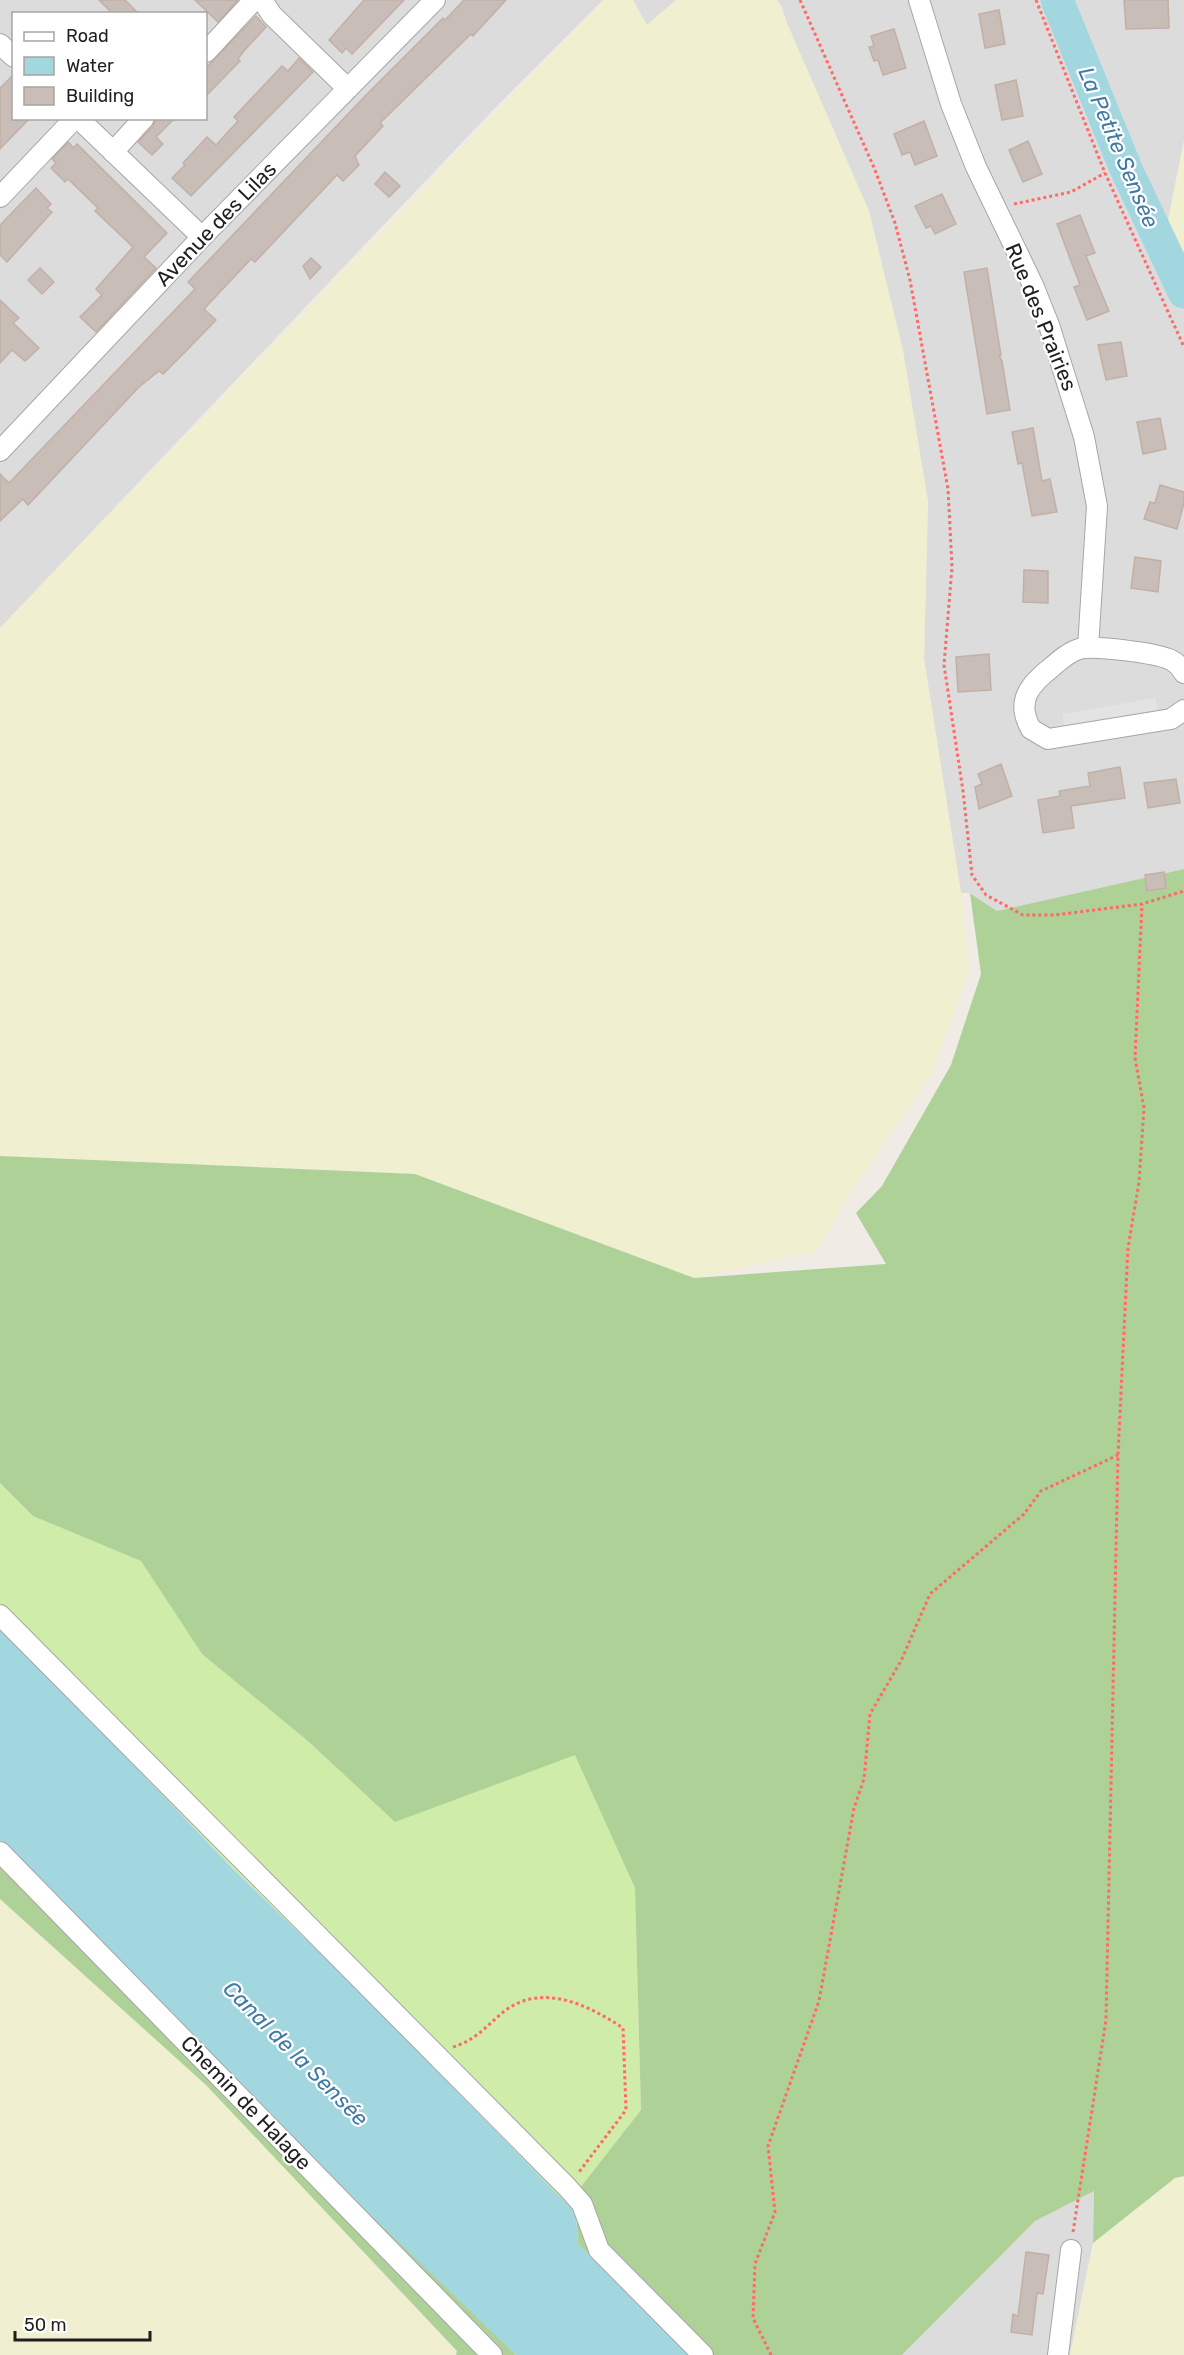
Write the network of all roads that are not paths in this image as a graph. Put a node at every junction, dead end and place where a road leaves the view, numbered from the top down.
1 (254, 0) edge
2 (262, 0) edge
3 (435, 0) edge
4 (919, 0) edge
5 (0, 44) edge
6 (207, 51) edge
7 (12, 55) edge
8 (347, 88) junction
9 (75, 120) edge
10 (79, 120) edge
11 (142, 120) edge
12 (113, 152) junction
13 (0, 197) edge
14 (202, 237) junction
15 (2, 446) edge
16 (1088, 648) junction
17 (1184, 673) edge
18 (1184, 710) edge
19 (0, 1615) edge
20 (0, 1852) edge
21 (1071, 2250) road end
22 (492, 2355) edge
23 (703, 2355) edge
24 (1058, 2355) edge

1 - 6 street
2 - 8 street
3 - 8 street, Avenue des Lilas
4 - 16 street, Rue des Prairies
5 - 7 street
8 - 14 street, Avenue des Lilas
9 - 13 street
10 - 12 street
11 - 12 street
12 - 14 street
14 - 15 street, Avenue des Lilas
16 - 17 street
16 - 18 street
19 - 23 street
20 - 22 street, Chemin de Halage
21 - 24 street

